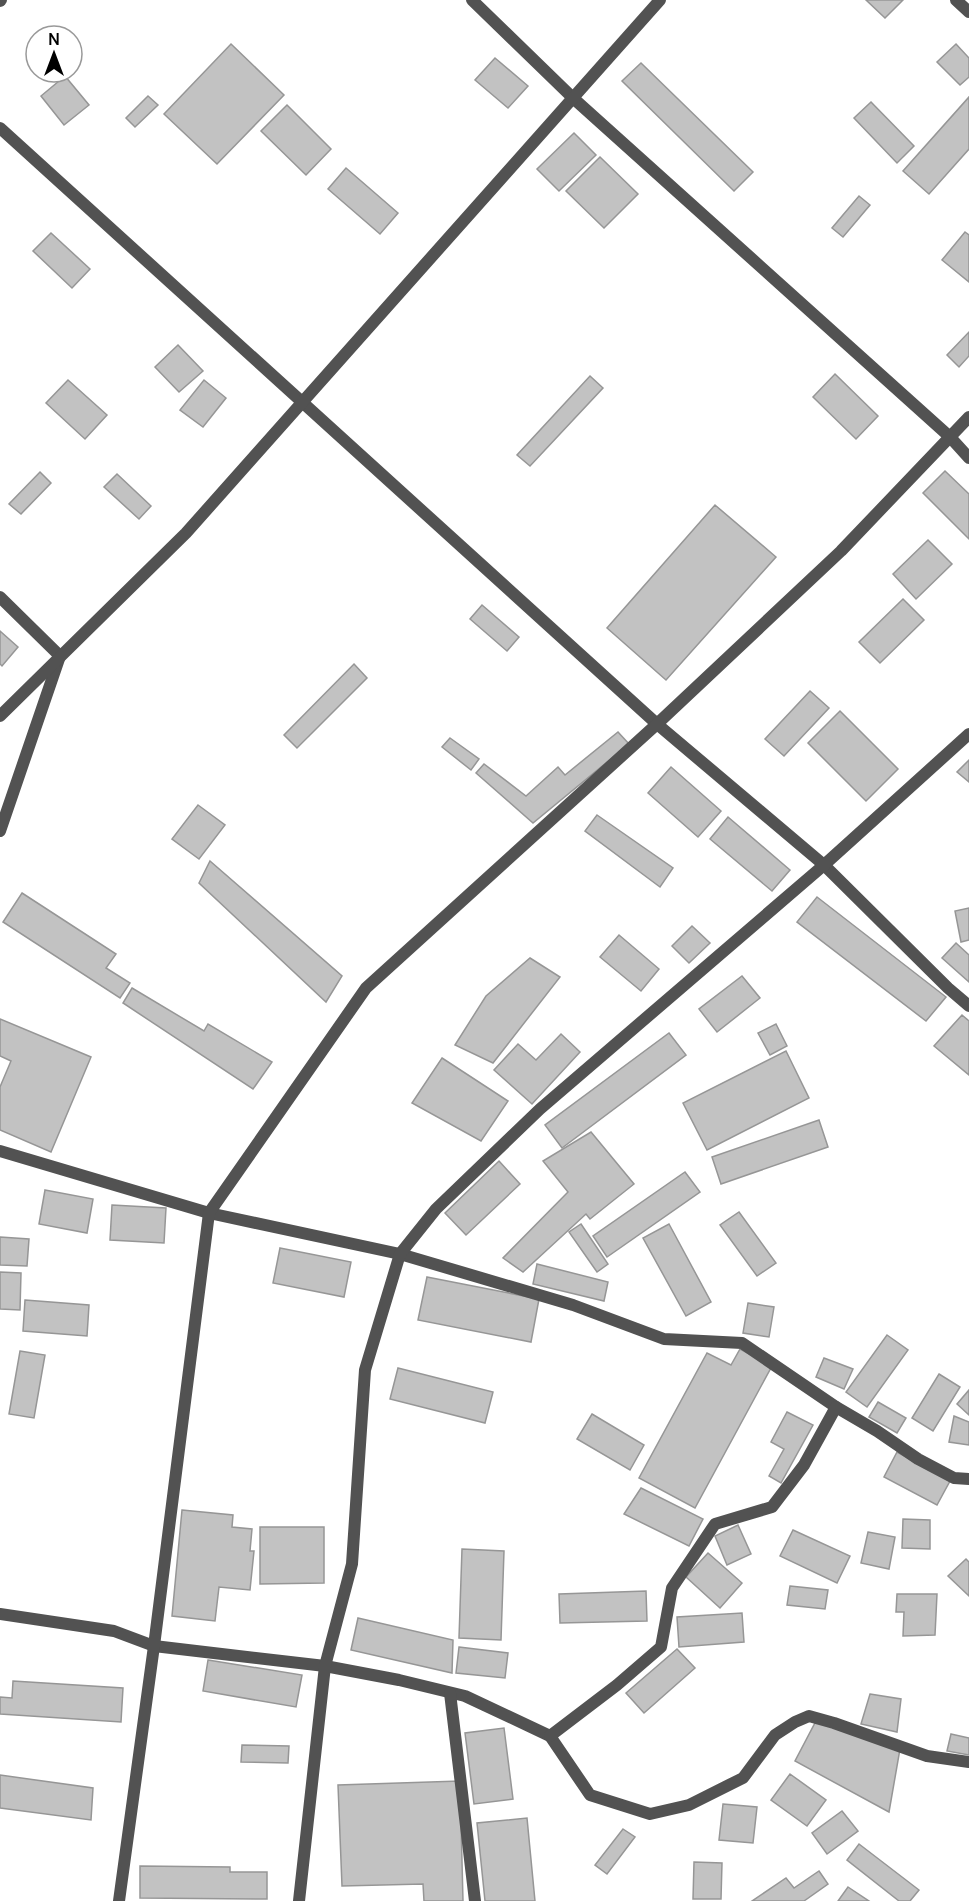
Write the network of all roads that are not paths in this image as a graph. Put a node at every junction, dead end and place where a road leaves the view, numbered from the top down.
1 (472, 0) edge
2 (660, 0) edge
3 (956, 0) edge
4 (969, 12) edge
5 (573, 98) junction
6 (0, 128) edge
7 (302, 403) junction
8 (969, 417) edge
9 (950, 437) junction
10 (969, 458) edge
11 (0, 597) edge
12 (60, 656) junction
13 (0, 716) edge
14 (657, 724) junction
15 (969, 734) edge
16 (0, 831) edge
17 (824, 865) junction
18 (969, 1006) edge
19 (0, 1151) edge
20 (209, 1213) junction
21 (400, 1254) junction
22 (836, 1407) junction
23 (969, 1479) edge
24 (0, 1614) edge
25 (154, 1646) junction
26 (325, 1666) junction
27 (450, 1693) junction
28 (550, 1736) junction
29 (969, 1762) edge
30 (119, 1901) edge
31 (299, 1901) edge
32 (475, 1901) edge

1 - 5 street
2 - 5 street
3 - 4 street
5 - 7 street
5 - 9 street
6 - 7 street
7 - 12 street
7 - 14 street
8 - 9 street
9 - 10 street
9 - 14 street
11 - 12 street
12 - 13 street
12 - 16 street
14 - 17 street
14 - 20 street
15 - 17 street
17 - 18 street
17 - 21 street
19 - 20 street
20 - 21 street
20 - 25 street
21 - 22 street
21 - 26 street
22 - 23 street
22 - 28 street
24 - 25 street
25 - 26 street
25 - 30 street
26 - 27 street
26 - 31 street
27 - 28 street
27 - 32 street
28 - 29 street

